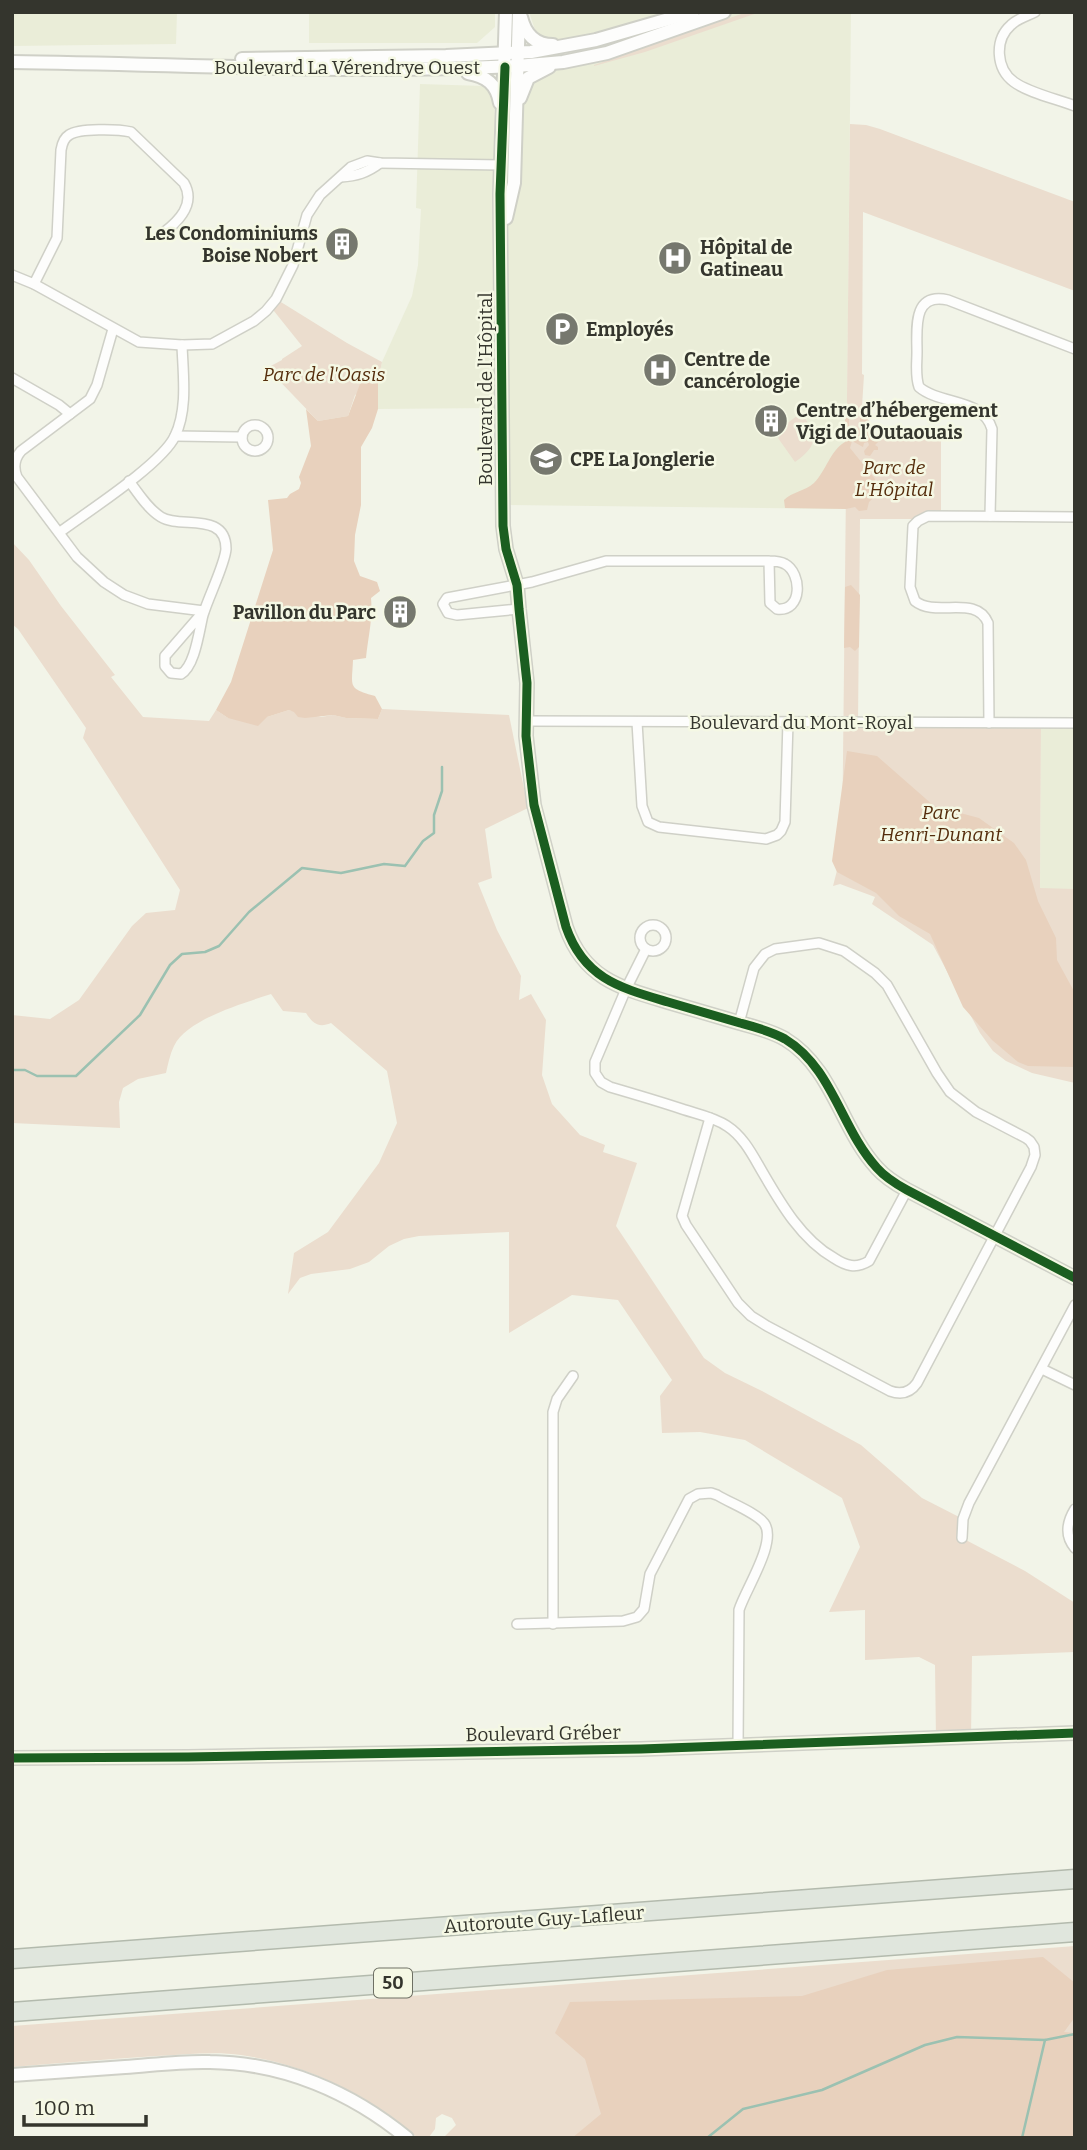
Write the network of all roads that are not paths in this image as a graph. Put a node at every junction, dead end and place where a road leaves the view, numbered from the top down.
1 (505, 12) edge
2 (519, 12) edge
3 (693, 12) edge
4 (724, 12) edge
5 (1035, 12) edge
6 (578, 44) junction
7 (511, 60) junction
8 (12, 62) edge
9 (443, 62) junction
10 (563, 62) junction
11 (1075, 106) edge
12 (516, 118) junction
13 (502, 131) junction
14 (501, 165) junction
15 (514, 165) junction
16 (502, 232) junction
17 (163, 233) dead end
18 (12, 275) edge
19 (34, 284) junction
20 (113, 329) junction
21 (182, 345) junction
22 (1075, 349) edge
23 (12, 378) edge
24 (70, 414) junction
25 (175, 436) junction
26 (242, 437) dead end
27 (129, 481) junction
28 (990, 516) junction
29 (1075, 517) edge
30 (60, 532) junction
31 (769, 561) junction
32 (517, 585) junction
33 (519, 608) junction
34 (204, 611) junction
35 (527, 721) junction
36 (637, 722) junction
37 (788, 722) junction
38 (989, 723) junction
39 (1075, 723) edge
40 (646, 948) dead end
41 (626, 989) junction
42 (739, 1023) junction
43 (710, 1118) junction
44 (907, 1191) junction
45 (995, 1236) junction
46 (1075, 1278) edge
47 (1075, 1306) edge
48 (1042, 1369) junction
49 (573, 1376) dead end
50 (1075, 1385) edge
51 (1075, 1508) edge
52 (962, 1538) dead end
53 (1075, 1548) edge
54 (517, 1624) dead end
55 (553, 1624) junction
56 (1075, 1733) edge
57 (738, 1746) junction
58 (12, 1758) edge
59 (1075, 1879) edge
60 (1075, 1932) edge
61 (99, 1952) junction
62 (12, 1953) edge
63 (12, 1959) edge
64 (12, 2012) edge
65 (12, 2075) edge
66 (407, 2138) edge

1 - 7 street, Boulevard de l'Hôpital
1 - 9 street
2 - 6 street
2 - 7 street, Boulevard de l'Hôpital
3 - 6 street, Boulevard La Vérendrye Ouest
4 - 10 street, Boulevard La Vérendrye Ouest
5 - 11 street
6 - 7 street, Boulevard La Vérendrye Ouest
7 - 9 street, Boulevard La Vérendrye Ouest
7 - 10 street, Boulevard La Vérendrye Ouest
7 - 12 street, Boulevard de l'Hôpital
7 - 13 street, Boulevard de l'Hôpital
8 - 9 street, Boulevard La Vérendrye Ouest
9 - 13 street
10 - 12 street
12 - 15 street, Boulevard de l'Hôpital
13 - 14 street, Boulevard de l'Hôpital
14 - 15 street
14 - 16 street, Boulevard de l'Hôpital
14 - 21 street
15 - 16 street, Boulevard de l'Hôpital
16 - 32 street, Boulevard de l'Hôpital
17 - 19 street
18 - 19 street
19 - 20 street
20 - 21 street
20 - 24 street
21 - 25 street
22 - 28 street
23 - 24 street
24 - 30 street
25 - 26 street
25 - 27 street
27 - 30 street
27 - 34 street
28 - 29 street
28 - 38 street
30 - 34 street
31 - 31 street
31 - 32 street
32 - 33 street, Boulevard de l'Hôpital
32 - 33 street
33 - 35 street, Boulevard de l'Hôpital
34 - 34 street
35 - 36 street, Boulevard du Mont-Royal
35 - 41 street, Boulevard de l'Hôpital
36 - 37 street, Boulevard du Mont-Royal
36 - 37 street
37 - 38 street, Boulevard du Mont-Royal
38 - 39 street, Boulevard du Mont-Royal
40 - 41 street
41 - 42 street, Boulevard de l'Hôpital
41 - 43 street
42 - 44 street, Boulevard de l'Hôpital
42 - 45 street
43 - 44 street
43 - 45 street
44 - 45 street, Boulevard de l'Hôpital
45 - 46 street, Boulevard de l'Hôpital
47 - 48 street
48 - 50 street
48 - 52 street
49 - 55 street
51 - 53 street
54 - 55 street
55 - 57 street
56 - 57 street, Boulevard Gréber
57 - 58 street, Boulevard Gréber
59 - 61 highway, Autoroute Guy-Lafleur
60 - 64 highway, 50
61 - 62 highway
61 - 63 highway, Autoroute Guy-Lafleur
65 - 66 street

